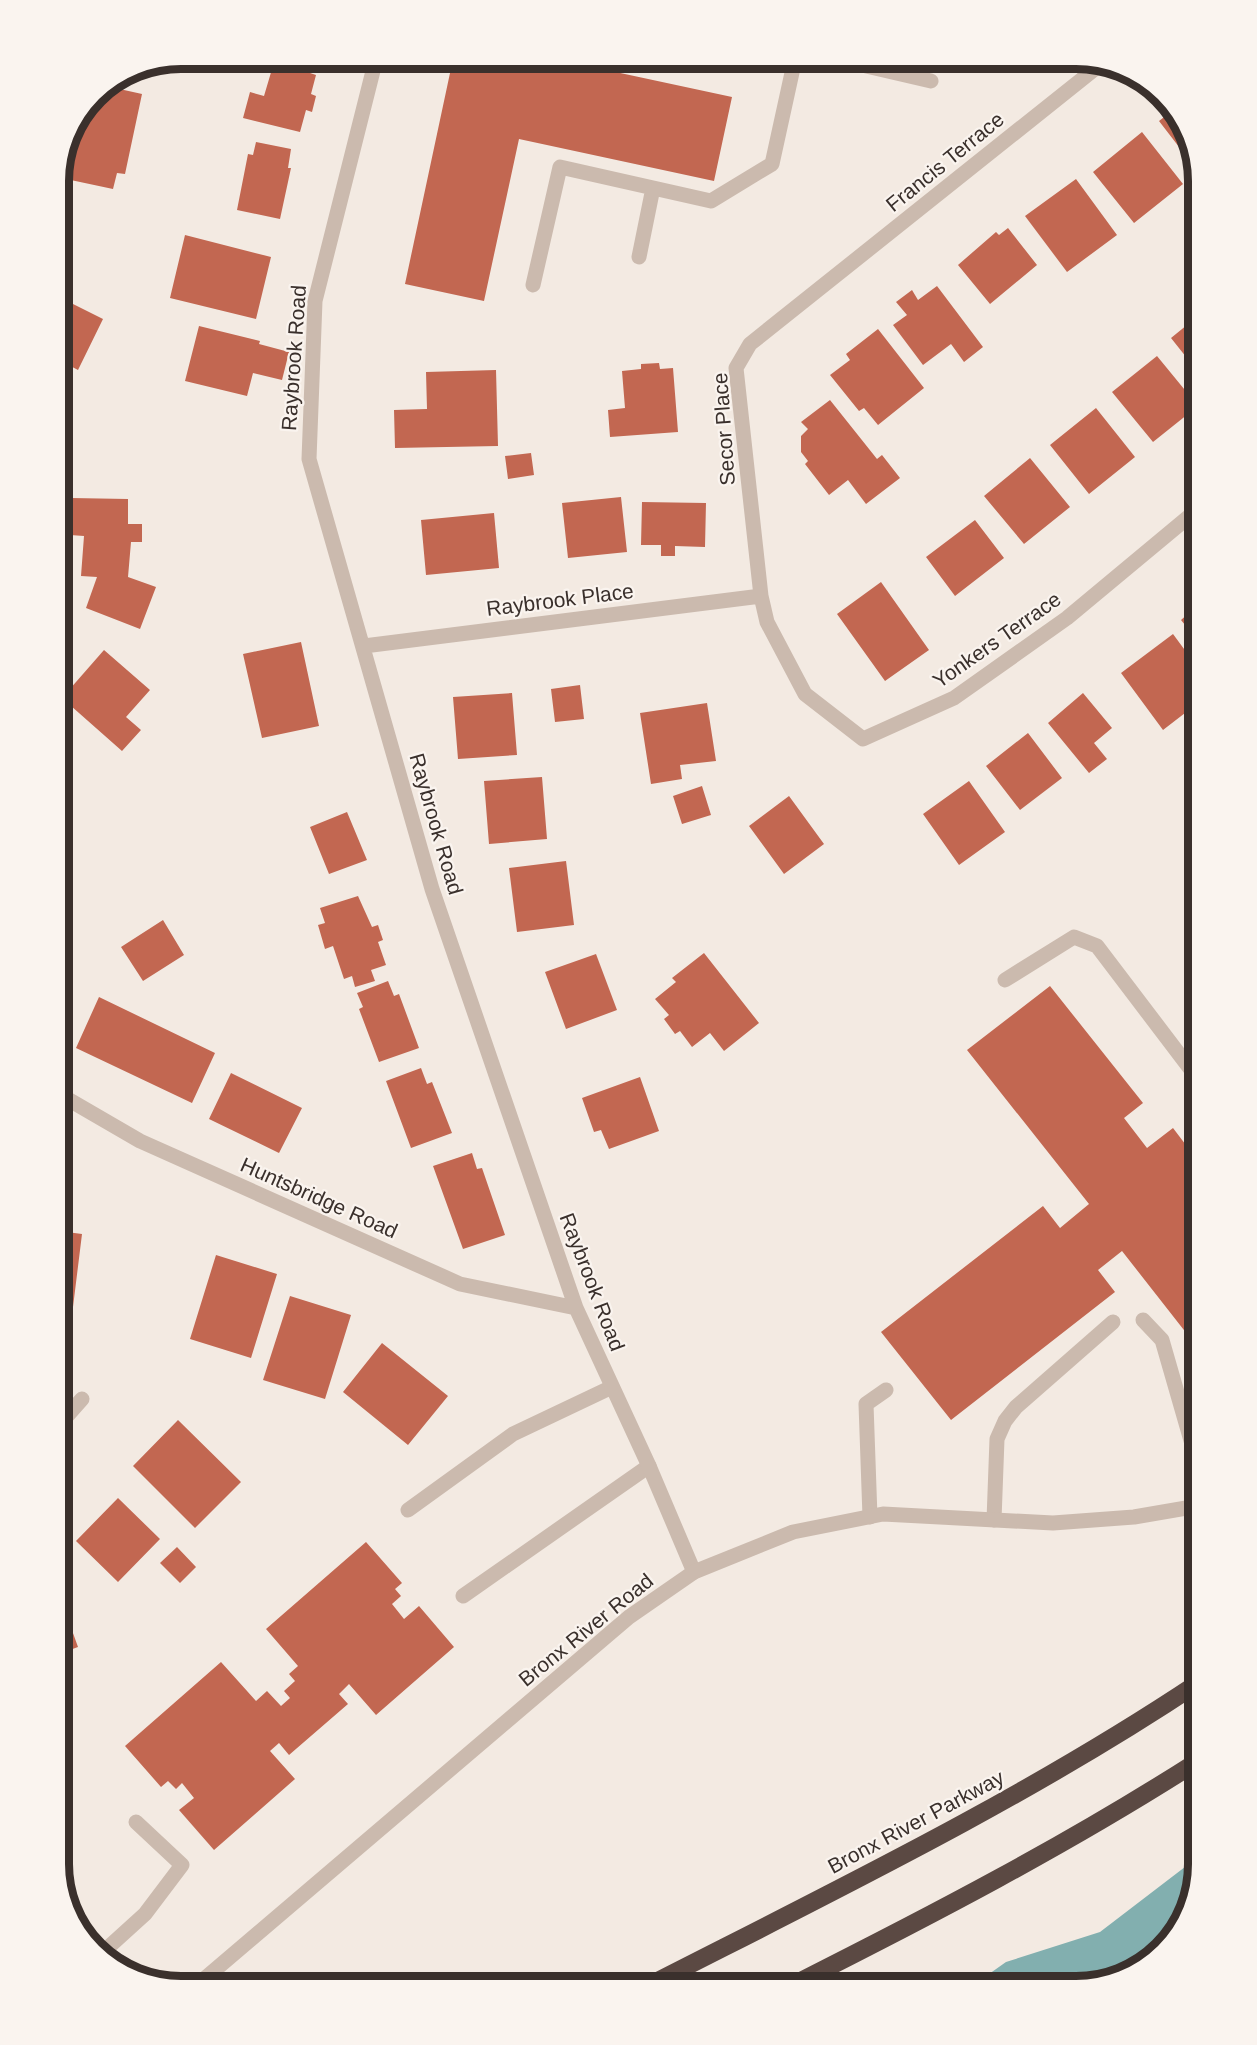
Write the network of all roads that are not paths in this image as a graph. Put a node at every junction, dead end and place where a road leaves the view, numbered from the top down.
1 (373, 69) edge
2 (793, 69) edge
3 (879, 69) edge
4 (1093, 70) edge
5 (931, 81) dead end
6 (653, 188) junction
7 (639, 257) dead end
8 (533, 285) dead end
9 (815, 293) joint
10 (1188, 517) edge
11 (760, 596) junction
12 (364, 646) junction
13 (1005, 980) dead end
14 (1188, 1066) edge
15 (69, 1100) edge
16 (576, 1308) junction
17 (1143, 1320) dead end
18 (1113, 1323) dead end
19 (612, 1387) junction
20 (886, 1390) dead end
21 (82, 1399) dead end
22 (69, 1413) edge
23 (1188, 1430) edge
24 (649, 1466) junction
25 (1188, 1508) edge
26 (408, 1510) dead end
27 (870, 1517) junction
28 (994, 1520) junction
29 (694, 1572) junction
30 (463, 1596) dead end
31 (1188, 1689) edge
32 (1188, 1767) edge
33 (136, 1822) dead end
34 (107, 1948) edge
35 (208, 1976) edge
36 (668, 1976) edge
37 (810, 1976) edge

1 - 12 street, Raybrook Road
2 - 6 street
3 - 5 street
4 - 9 street, Francis Terrace
6 - 7 street
6 - 8 street
9 - 11 street, Secor Place
10 - 11 street, Yonkers Terrace
11 - 12 street, Raybrook Place
12 - 16 street, Raybrook Road
13 - 14 street
15 - 16 street, Huntsbridge Road
16 - 19 street, Raybrook Road
17 - 23 street
18 - 28 street
19 - 24 street, Raybrook Road
19 - 26 street
20 - 27 street
21 - 22 street
24 - 29 street, Raybrook Road
24 - 30 street
25 - 28 street, Bronx River Road
27 - 28 street, Bronx River Road
27 - 29 street, Bronx River Road
29 - 35 street, Bronx River Road
31 - 36 highway, Bronx River Parkway
32 - 37 highway
33 - 34 street

